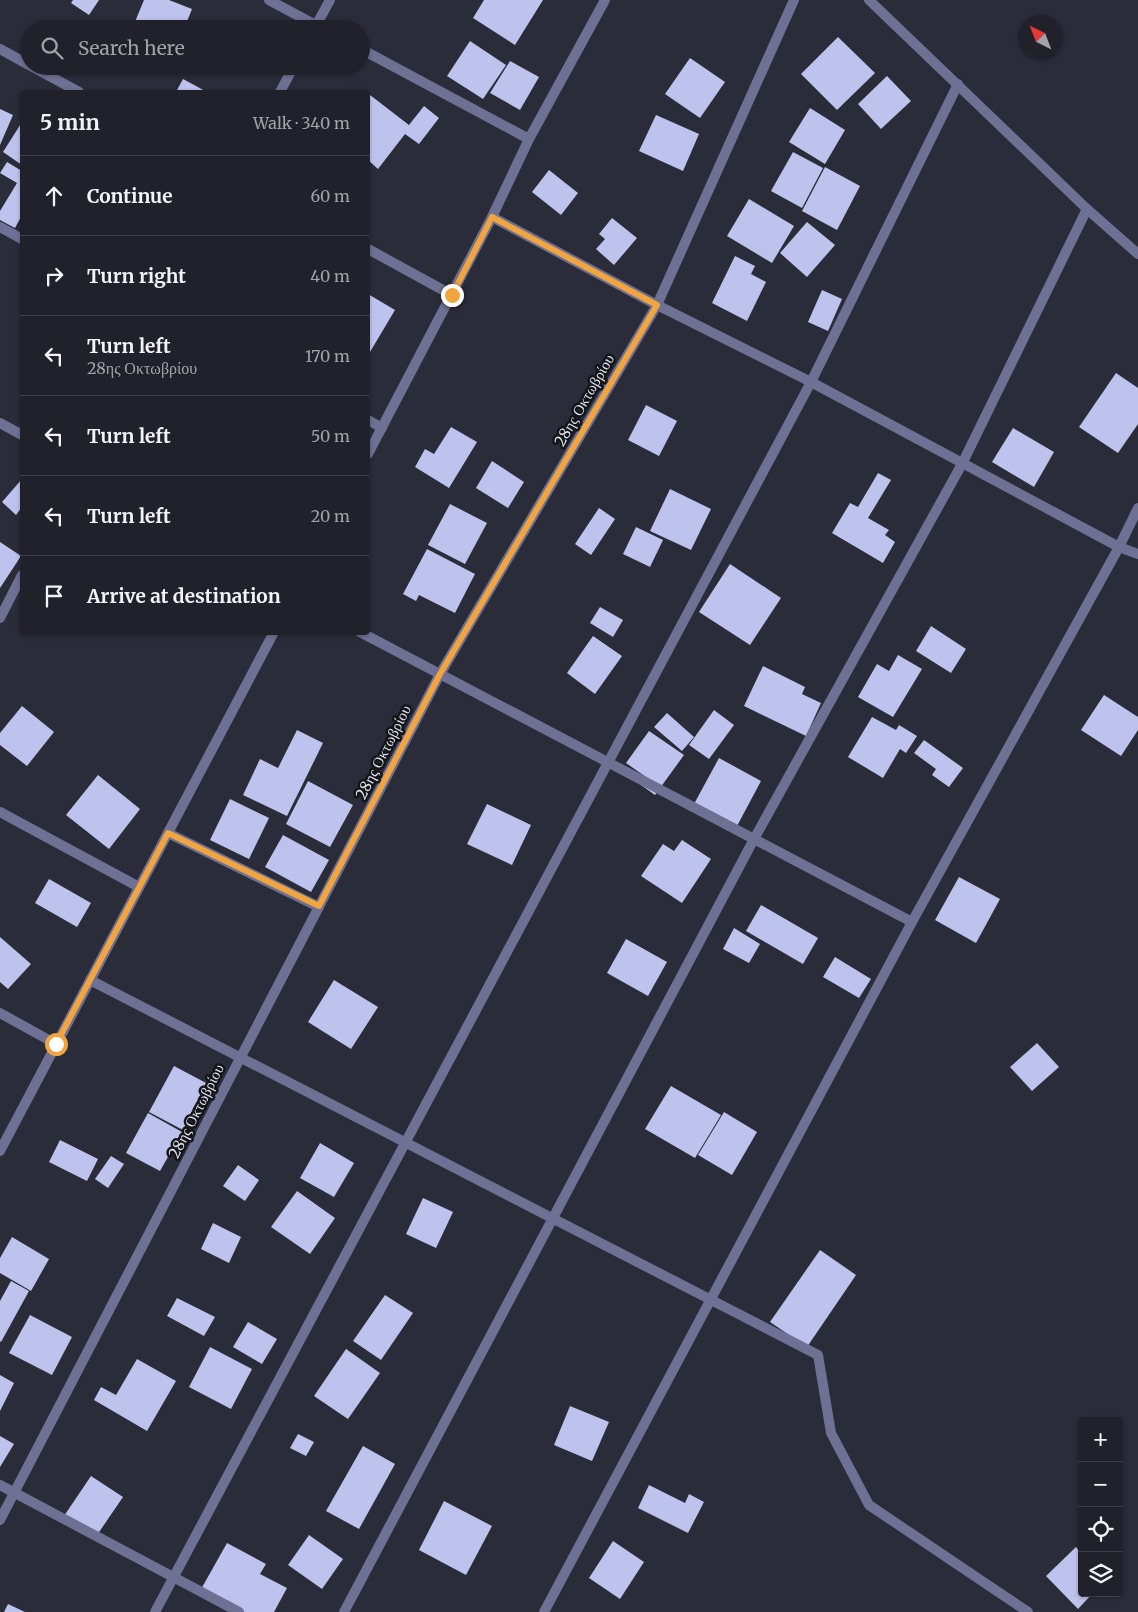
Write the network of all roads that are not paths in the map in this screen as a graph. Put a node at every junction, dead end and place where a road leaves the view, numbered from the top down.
1 (269, 0) edge
2 (330, 0) edge
3 (604, 0) edge
4 (794, 0) edge
5 (869, 0) edge
6 (304, 20) edge
7 (321, 20) edge
8 (0, 49) edge
9 (370, 54) edge
10 (20, 60) edge
11 (47, 75) edge
12 (289, 75) edge
13 (958, 84) junction
14 (76, 90) edge
15 (281, 90) edge
16 (529, 139) junction
17 (1087, 209) junction
18 (492, 217) junction
19 (0, 227) edge
20 (20, 237) edge
21 (370, 250) edge
22 (1138, 254) edge
23 (452, 295) junction
24 (657, 305) junction
25 (812, 382) junction
26 (370, 421) edge
27 (0, 423) edge
28 (382, 428) junction
29 (20, 434) edge
30 (370, 450) edge
31 (962, 464) junction
32 (1138, 508) edge
33 (1119, 547) junction
34 (1138, 554) edge
35 (20, 579) edge
36 (0, 616) edge
37 (272, 635) edge
38 (366, 635) edge
39 (440, 674) junction
40 (608, 763) junction
41 (0, 812) edge
42 (168, 833) junction
43 (754, 839) junction
44 (140, 887) junction
45 (319, 906) junction
46 (912, 922) junction
47 (90, 980) junction
48 (0, 1013) edge
49 (56, 1044) junction
50 (240, 1058) junction
51 (405, 1143) junction
52 (0, 1151) edge
53 (553, 1219) junction
54 (710, 1300) junction
55 (0, 1485) edge
56 (14, 1493) junction
57 (0, 1520) edge
58 (173, 1577) junction
59 (155, 1612) edge
60 (239, 1612) edge
61 (344, 1612) edge
62 (544, 1612) edge
63 (1028, 1612) edge

1 - 6 street
2 - 7 street
3 - 16 street
4 - 24 street, 28ης Οκτωβρίου
5 - 13 street
8 - 10 street
9 - 16 street
11 - 14 street
12 - 15 street
13 - 17 street
13 - 25 street
16 - 18 street
17 - 22 street
17 - 31 street
18 - 23 street
18 - 24 street
19 - 20 street
21 - 23 street
23 - 28 street
24 - 25 street
24 - 39 street, 28ης Οκτωβρίου
25 - 31 street
25 - 40 street
26 - 28 street
27 - 29 street
28 - 30 street
31 - 33 street
31 - 43 street
32 - 33 street
33 - 34 street
33 - 46 street
35 - 36 street
37 - 42 street
38 - 39 street
39 - 40 street
39 - 45 street, 28ης Οκτωβρίου
40 - 43 street
40 - 51 street
41 - 44 street
42 - 44 street
42 - 45 street
43 - 46 street
43 - 53 street
44 - 47 street
45 - 50 street, 28ης Οκτωβρίου
46 - 54 street
47 - 49 street
47 - 50 street
48 - 49 street
49 - 52 street
50 - 51 street
50 - 56 street, 28ης Οκτωβρίου
51 - 53 street
51 - 58 street
53 - 54 street
53 - 61 street
54 - 62 street
54 - 63 street
55 - 56 street
56 - 57 street, 28ης Οκτωβρίου
56 - 58 street
58 - 59 street
58 - 60 street

